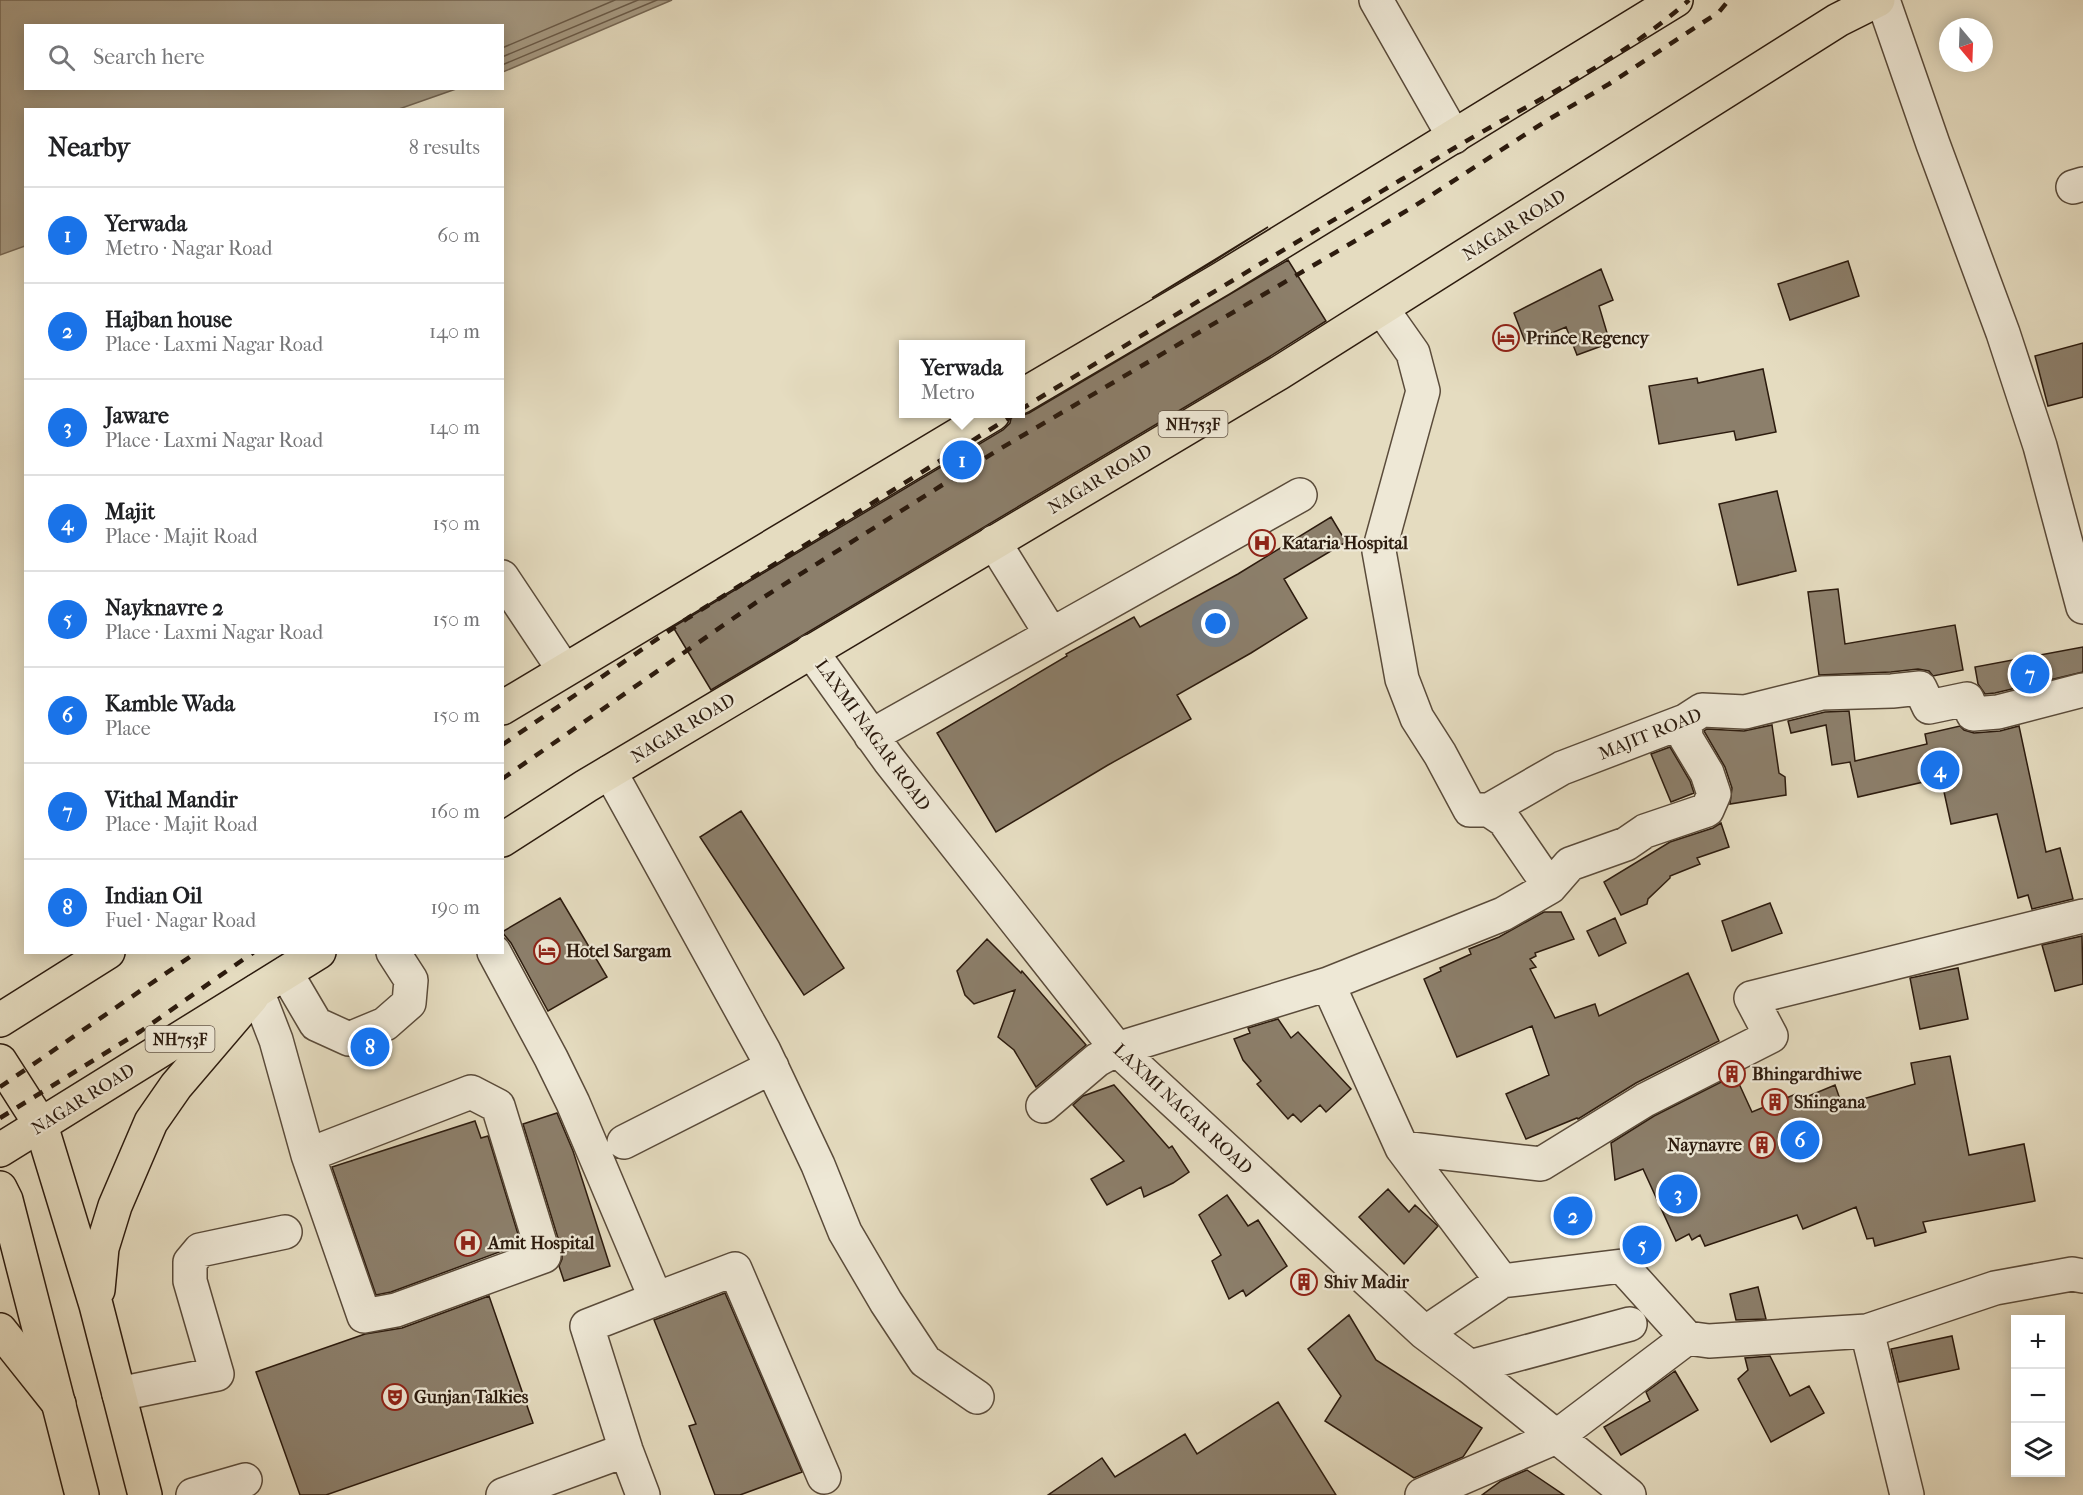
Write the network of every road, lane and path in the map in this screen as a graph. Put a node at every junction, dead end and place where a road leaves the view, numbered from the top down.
1 (1376, 0) edge
2 (1676, 0) edge
3 (1878, 0) edge
4 (1883, 0) edge
5 (1454, 137) junction
6 (1382, 309) junction
7 (1025, 394) edge
8 (986, 418) edge
9 (1300, 495) dead end
10 (994, 542) junction
11 (504, 580) edge
12 (2083, 607) edge
13 (1051, 634) junction
14 (812, 651) junction
15 (564, 670) junction
16 (2083, 690) edge
17 (504, 707) edge
18 (1685, 721) junction
19 (871, 736) junction
20 (610, 772) junction
21 (1489, 810) junction
22 (504, 839) edge
23 (1550, 887) junction
24 (2083, 916) edge
25 (105, 954) edge
26 (316, 954) edge
27 (394, 954) edge
28 (495, 954) edge
29 (286, 973) junction
30 (1328, 984) junction
31 (257, 991) junction
32 (0, 1020) edge
33 (1117, 1049) junction
34 (0, 1061) edge
35 (772, 1067) junction
36 (1043, 1106) dead end
37 (41, 1125) junction
38 (624, 1143) dead end
39 (1402, 1148) junction
40 (0, 1150) edge
41 (308, 1155) junction
42 (0, 1188) edge
43 (285, 1232) dead end
44 (2083, 1276) edge
45 (1502, 1281) junction
46 (656, 1299) junction
47 (96, 1305) junction
48 (1630, 1324) dead end
49 (0, 1330) edge
50 (1867, 1331) junction
51 (1425, 1333) junction
52 (1688, 1338) junction
53 (1470, 1367) junction
54 (119, 1394) junction
55 (976, 1397) dead end
56 (59, 1404) junction
57 (1556, 1437) junction
58 (626, 1450) junction
59 (824, 1477) dead end
60 (245, 1480) dead end
61 (82, 1495) edge
62 (145, 1495) edge
63 (193, 1495) edge
64 (503, 1495) edge
65 (643, 1495) edge
66 (1422, 1495) edge
67 (1629, 1495) edge
68 (1907, 1495) edge

1 - 5 street
2 - 5 main road
3 - 6 main road, NAGAR ROAD / NH753F
4 - 12 street
5 - 7 main road
6 - 10 main road, NAGAR ROAD / NH753F
6 - 21 street
8 - 15 main road
9 - 13 street
10 - 13 street
10 - 14 main road, NAGAR ROAD / NH753F
11 - 15 street
13 - 19 street
14 - 19 street, LAXMI NAGAR ROAD
14 - 20 main road, NAGAR ROAD / NH753F
15 - 17 main road
16 - 18 street, MAJIT ROAD
18 - 21 street, MAJIT ROAD
18 - 23 street
19 - 33 street, LAXMI NAGAR ROAD
20 - 22 main road, NAGAR ROAD / NH753F
20 - 35 street
21 - 23 street
23 - 30 street
24 - 39 street
25 - 32 main road
26 - 29 main road, NAGAR ROAD / NH753F
27 - 29 street
28 - 46 street
29 - 31 main road, NAGAR ROAD / NH753F
30 - 33 street
30 - 39 street
31 - 37 main road, NAGAR ROAD / NH753F
31 - 41 street
31 - 47 main road
33 - 36 street
33 - 51 street, LAXMI NAGAR ROAD
34 - 37 main road
35 - 38 street
35 - 55 street
37 - 40 main road, NAGAR ROAD / NH753F
37 - 47 main road
39 - 45 street
41 - 41 street
42 - 56 main road
43 - 54 street
44 - 50 street
45 - 51 street
45 - 52 street
46 - 58 street
46 - 59 street
47 - 54 main road
48 - 53 street
49 - 56 main road
50 - 52 street
50 - 68 street
51 - 53 street, LAXMI NAGAR ROAD
52 - 57 street
53 - 57 street, LAXMI NAGAR ROAD
54 - 62 main road
56 - 61 main road
57 - 66 street
57 - 67 street, LAXMI NAGAR ROAD
58 - 64 street
58 - 65 street
60 - 63 street

